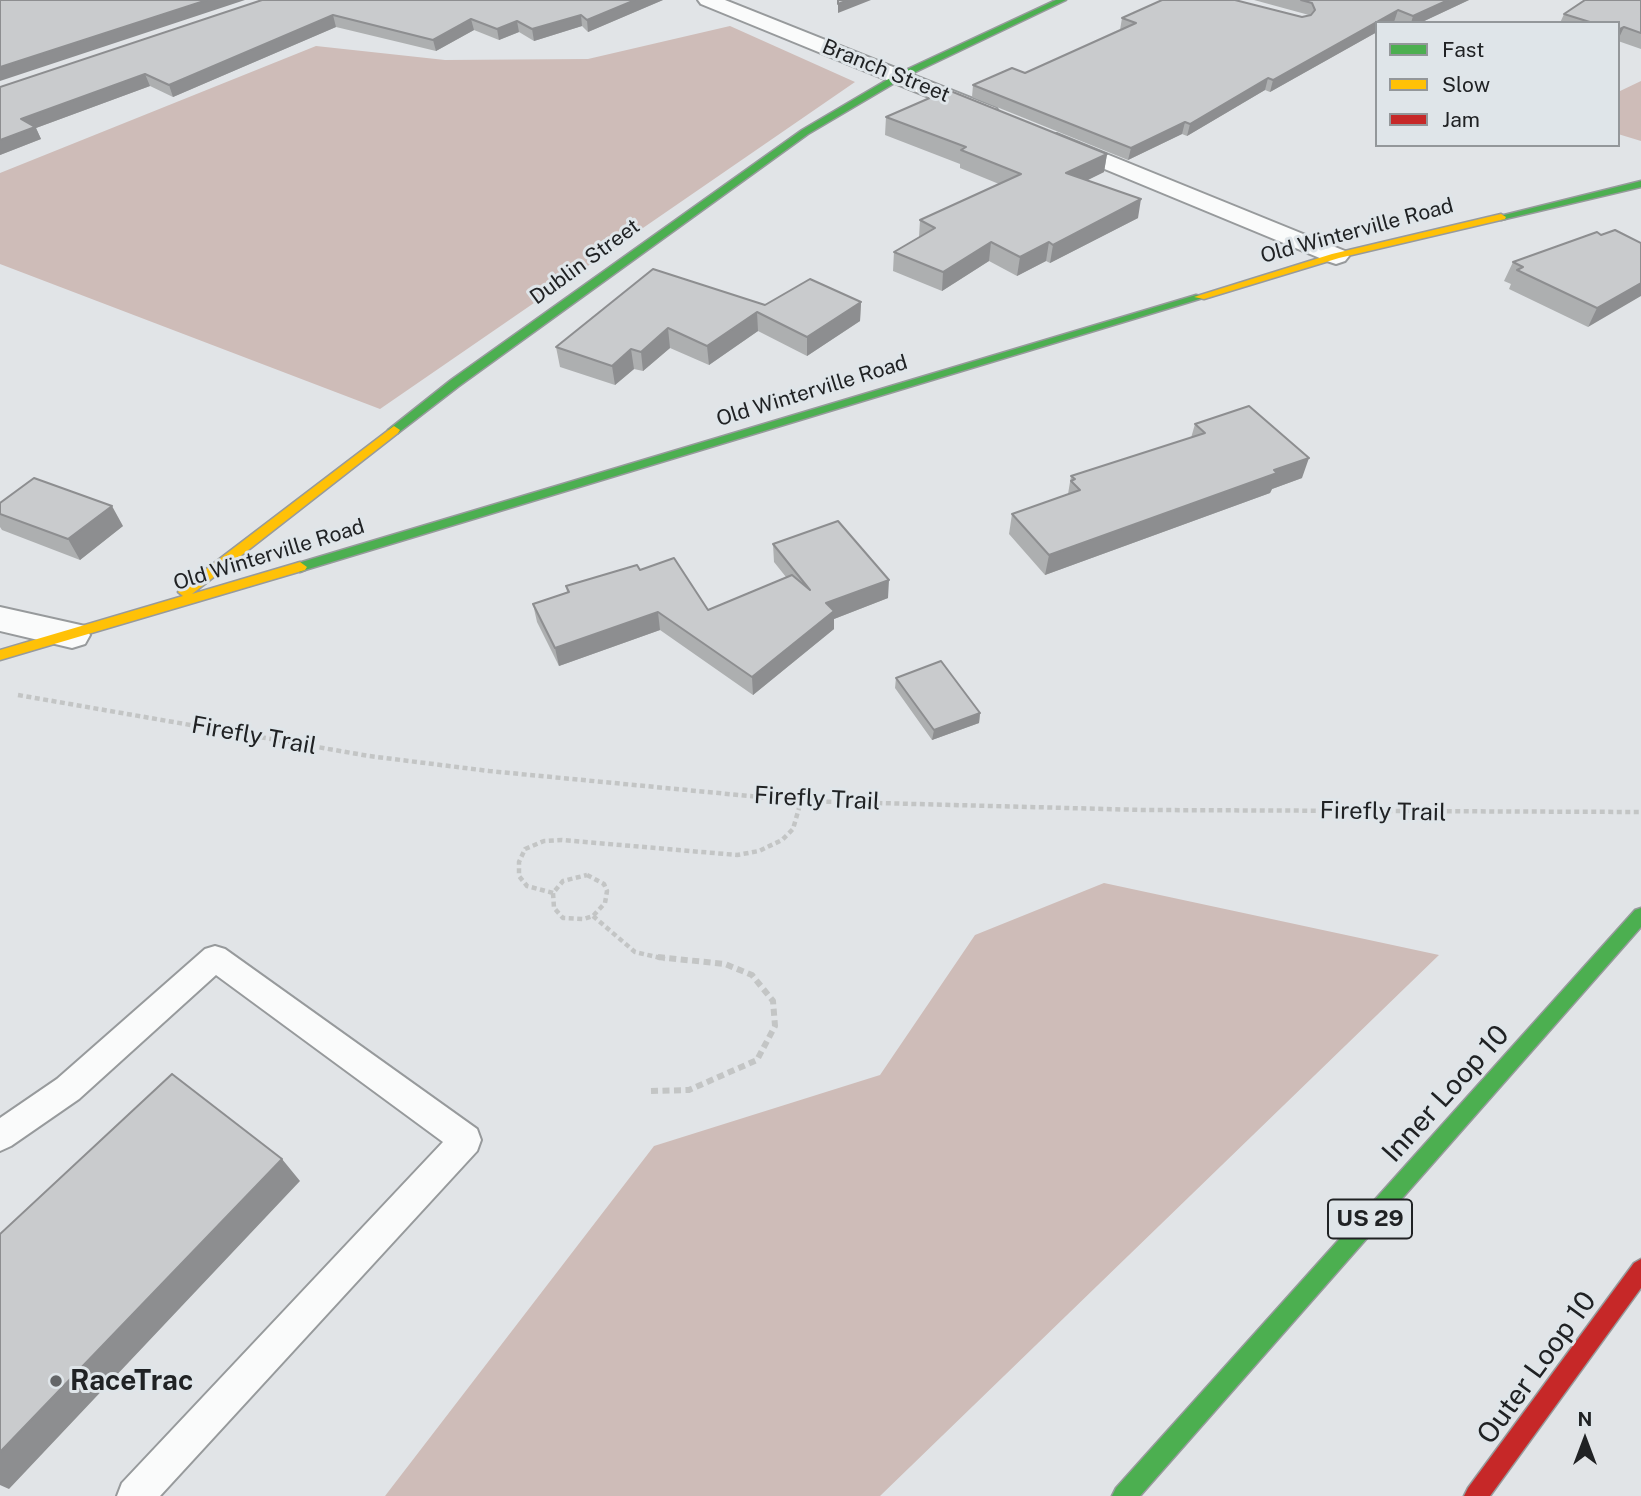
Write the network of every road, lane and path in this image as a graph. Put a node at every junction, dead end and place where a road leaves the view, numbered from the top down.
1 (708, 0) edge
2 (1062, 0) edge
3 (900, 76) junction
4 (1003, 119) edge
5 (1042, 135) edge
6 (1641, 184) edge
7 (1336, 256) junction
8 (164, 608) junction
9 (0, 619) edge
10 (72, 635) junction
11 (0, 654) edge
12 (8, 693) dead end
13 (801, 801) junction
14 (1641, 812) edge
15 (554, 893) junction
16 (1641, 915) edge
17 (593, 916) junction
18 (651, 1091) dead end
19 (0, 1136) edge
20 (1641, 1270) edge
21 (135, 1496) edge
22 (1124, 1496) edge
23 (1476, 1496) edge

1 - 3 street, Branch Street
2 - 3 main road, Dublin Street
3 - 4 street, Branch Street
3 - 8 main road, Dublin Street
5 - 7 street
6 - 7 main road, Old Winterville Road
7 - 8 main road, Old Winterville Road
8 - 10 main road, Old Winterville Road
9 - 10 street
10 - 11 main road, Old Winterville Road
12 - 13 path, Firefly Trail
13 - 14 path, Firefly Trail
13 - 15 path
15 - 17 path
15 - 17 path
16 - 22 main road, Inner Loop 10 / US 29
17 - 18 path
19 - 21 lane
20 - 23 main road, Outer Loop 10

